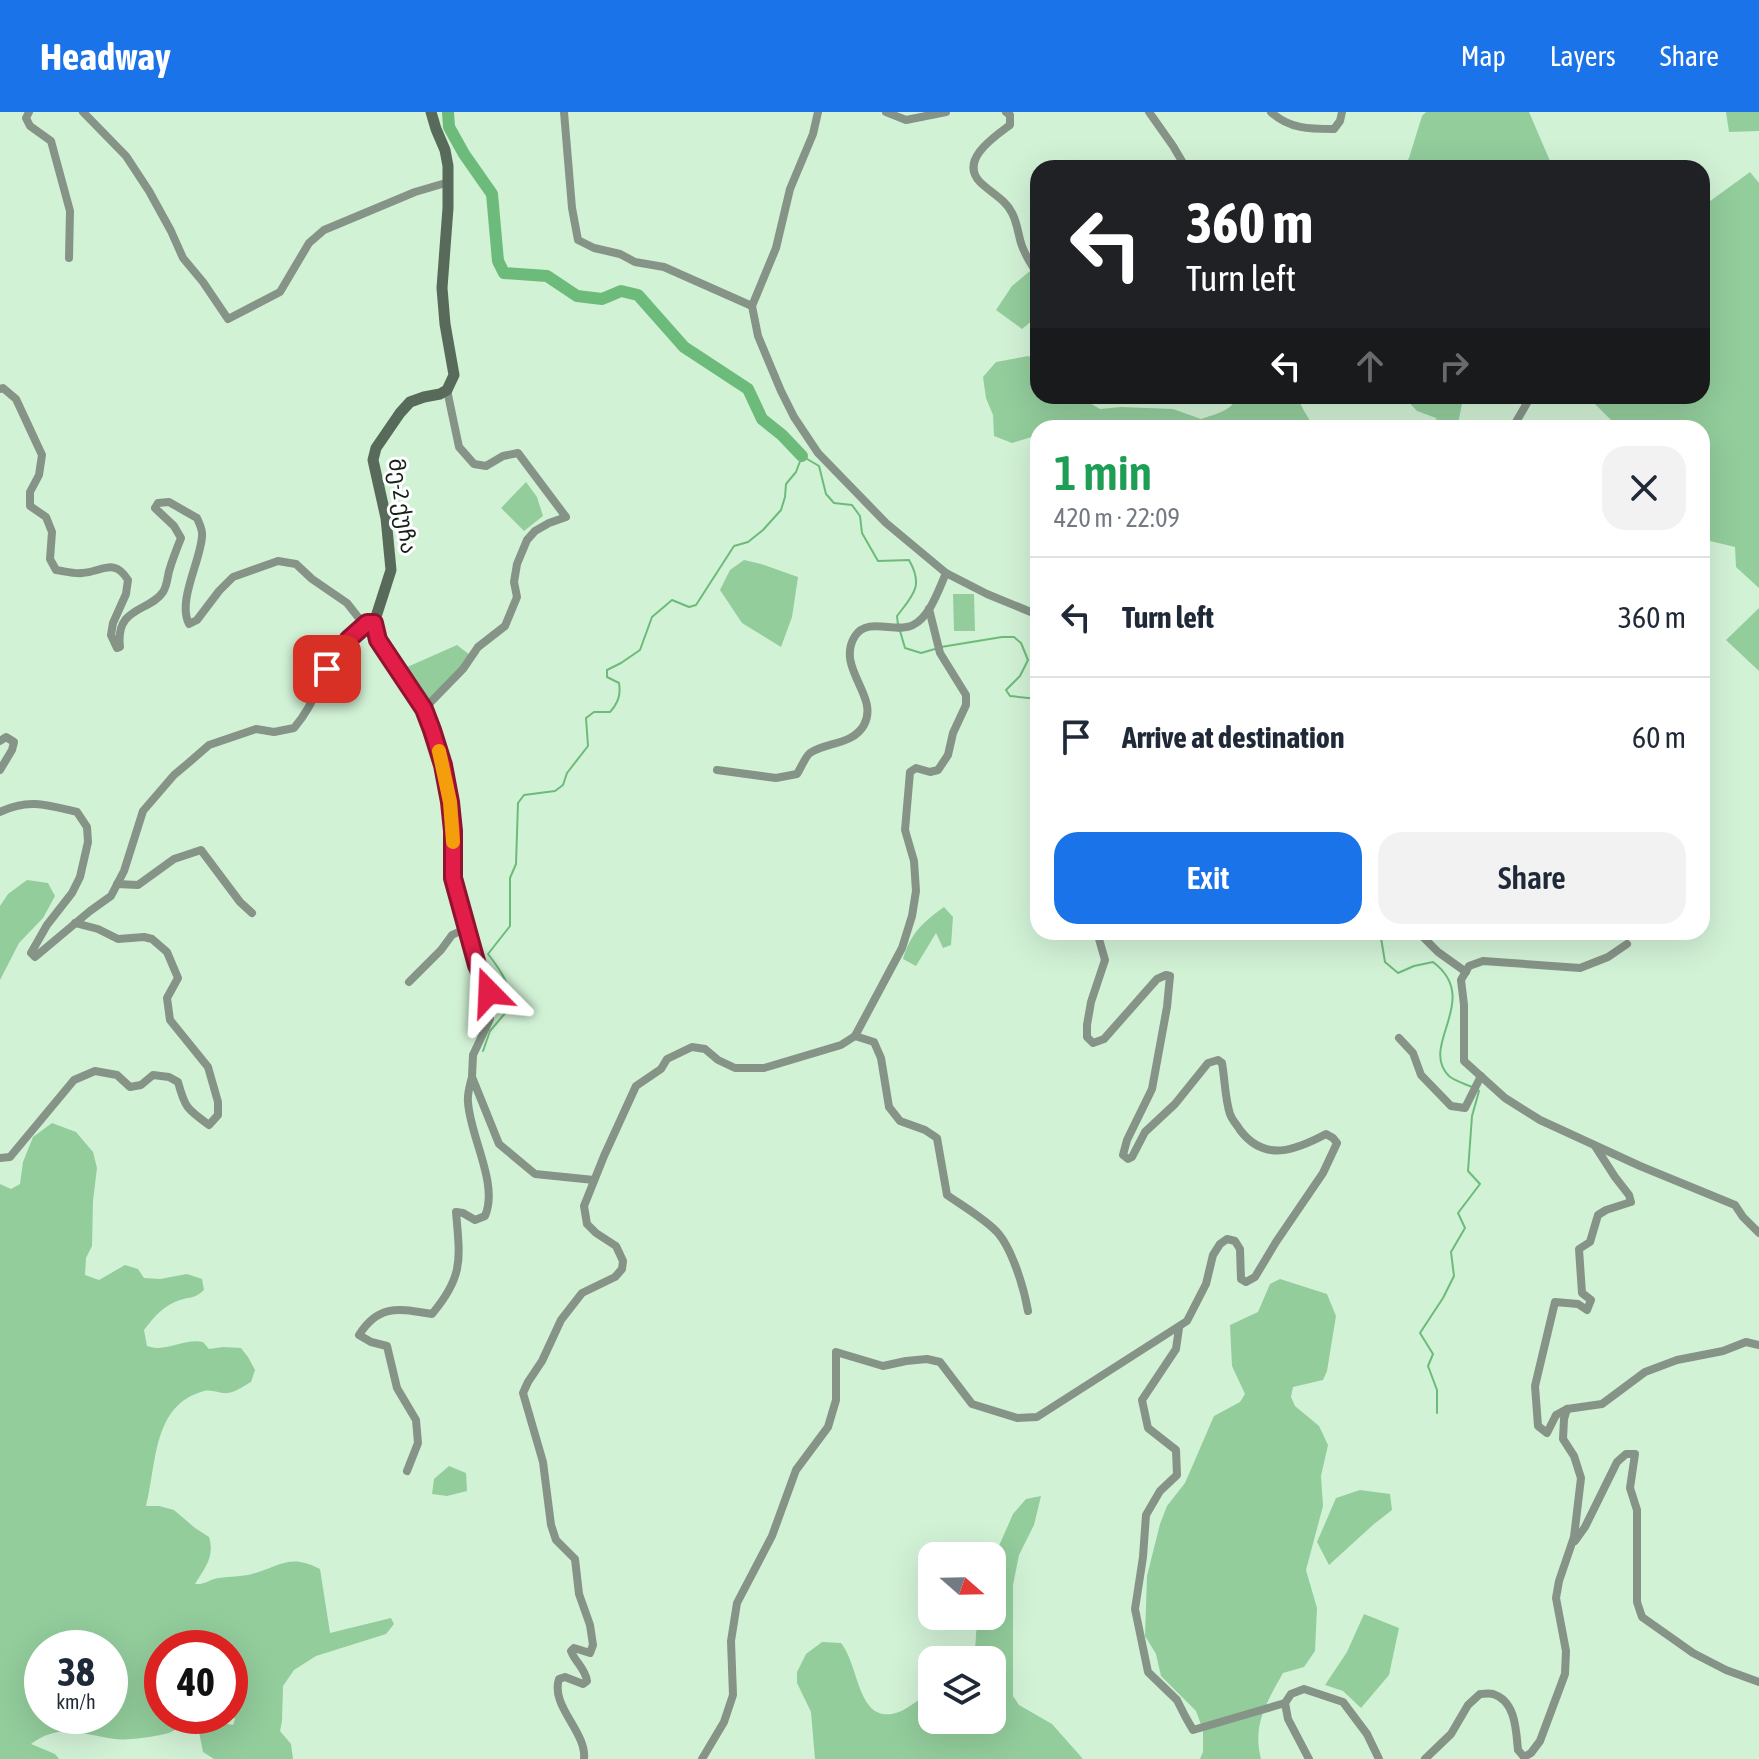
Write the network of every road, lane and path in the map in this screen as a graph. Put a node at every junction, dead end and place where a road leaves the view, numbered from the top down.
1 (29, 112) edge
2 (83, 112) edge
3 (431, 112) edge
4 (564, 112) edge
5 (818, 112) edge
6 (886, 112) edge
7 (946, 112) edge
8 (1006, 112) edge
9 (1149, 112) edge
10 (1271, 112) edge
11 (1342, 112) edge
12 (1181, 160) edge
13 (449, 182) junction
14 (69, 258) dead end
15 (1030, 261) edge
16 (752, 306) junction
17 (0, 389) edge
18 (447, 390) junction
19 (946, 573) junction
20 (929, 609) junction
21 (1030, 612) edge
22 (371, 623) junction
23 (424, 709) junction
24 (0, 741) edge
25 (0, 770) edge
26 (717, 770) dead end
27 (0, 812) edge
28 (117, 884) junction
29 (252, 913) dead end
30 (75, 923) junction
31 (467, 928) junction
32 (1099, 940) edge
33 (1426, 940) edge
34 (1627, 944) dead end
35 (1466, 972) junction
36 (409, 982) dead end
37 (490, 1011) joint
38 (855, 1036) junction
39 (1399, 1038) dead end
40 (1481, 1076) junction
41 (472, 1077) junction
42 (1595, 1145) junction
43 (0, 1158) edge
44 (594, 1180) junction
45 (1759, 1233) edge
46 (1028, 1311) dead end
47 (1179, 1328) junction
48 (1759, 1345) edge
49 (1567, 1409) junction
50 (407, 1471) dead end
51 (1570, 1547) junction
52 (1759, 1682) edge
53 (1285, 1703) junction
54 (584, 1759) edge
55 (702, 1759) edge
56 (1309, 1759) edge
57 (1379, 1759) edge
58 (1425, 1759) edge

1 - 14 street
2 - 13 street
3 - 13 street
4 - 16 street
5 - 16 street
6 - 7 street
8 - 15 street
9 - 12 street
10 - 11 street
13 - 18 street
16 - 19 street
17 - 22 street
18 - 22 street, მე-2 ქუჩა
18 - 23 street
19 - 20 street
19 - 21 street
20 - 26 street
20 - 38 street
22 - 23 street
22 - 28 street
23 - 31 street
24 - 25 street
27 - 30 street
28 - 29 street
28 - 30 street
30 - 43 street
31 - 36 street
31 - 37 street
32 - 47 street
33 - 35 street
34 - 35 street
35 - 40 street
37 - 41 street
38 - 44 street
38 - 46 street
39 - 40 street
40 - 42 street
41 - 44 street
41 - 50 street
42 - 45 street
42 - 49 street
44 - 54 street
47 - 53 street
47 - 55 street
48 - 49 street
49 - 51 street
51 - 52 street
51 - 58 street
53 - 56 street
53 - 57 street

